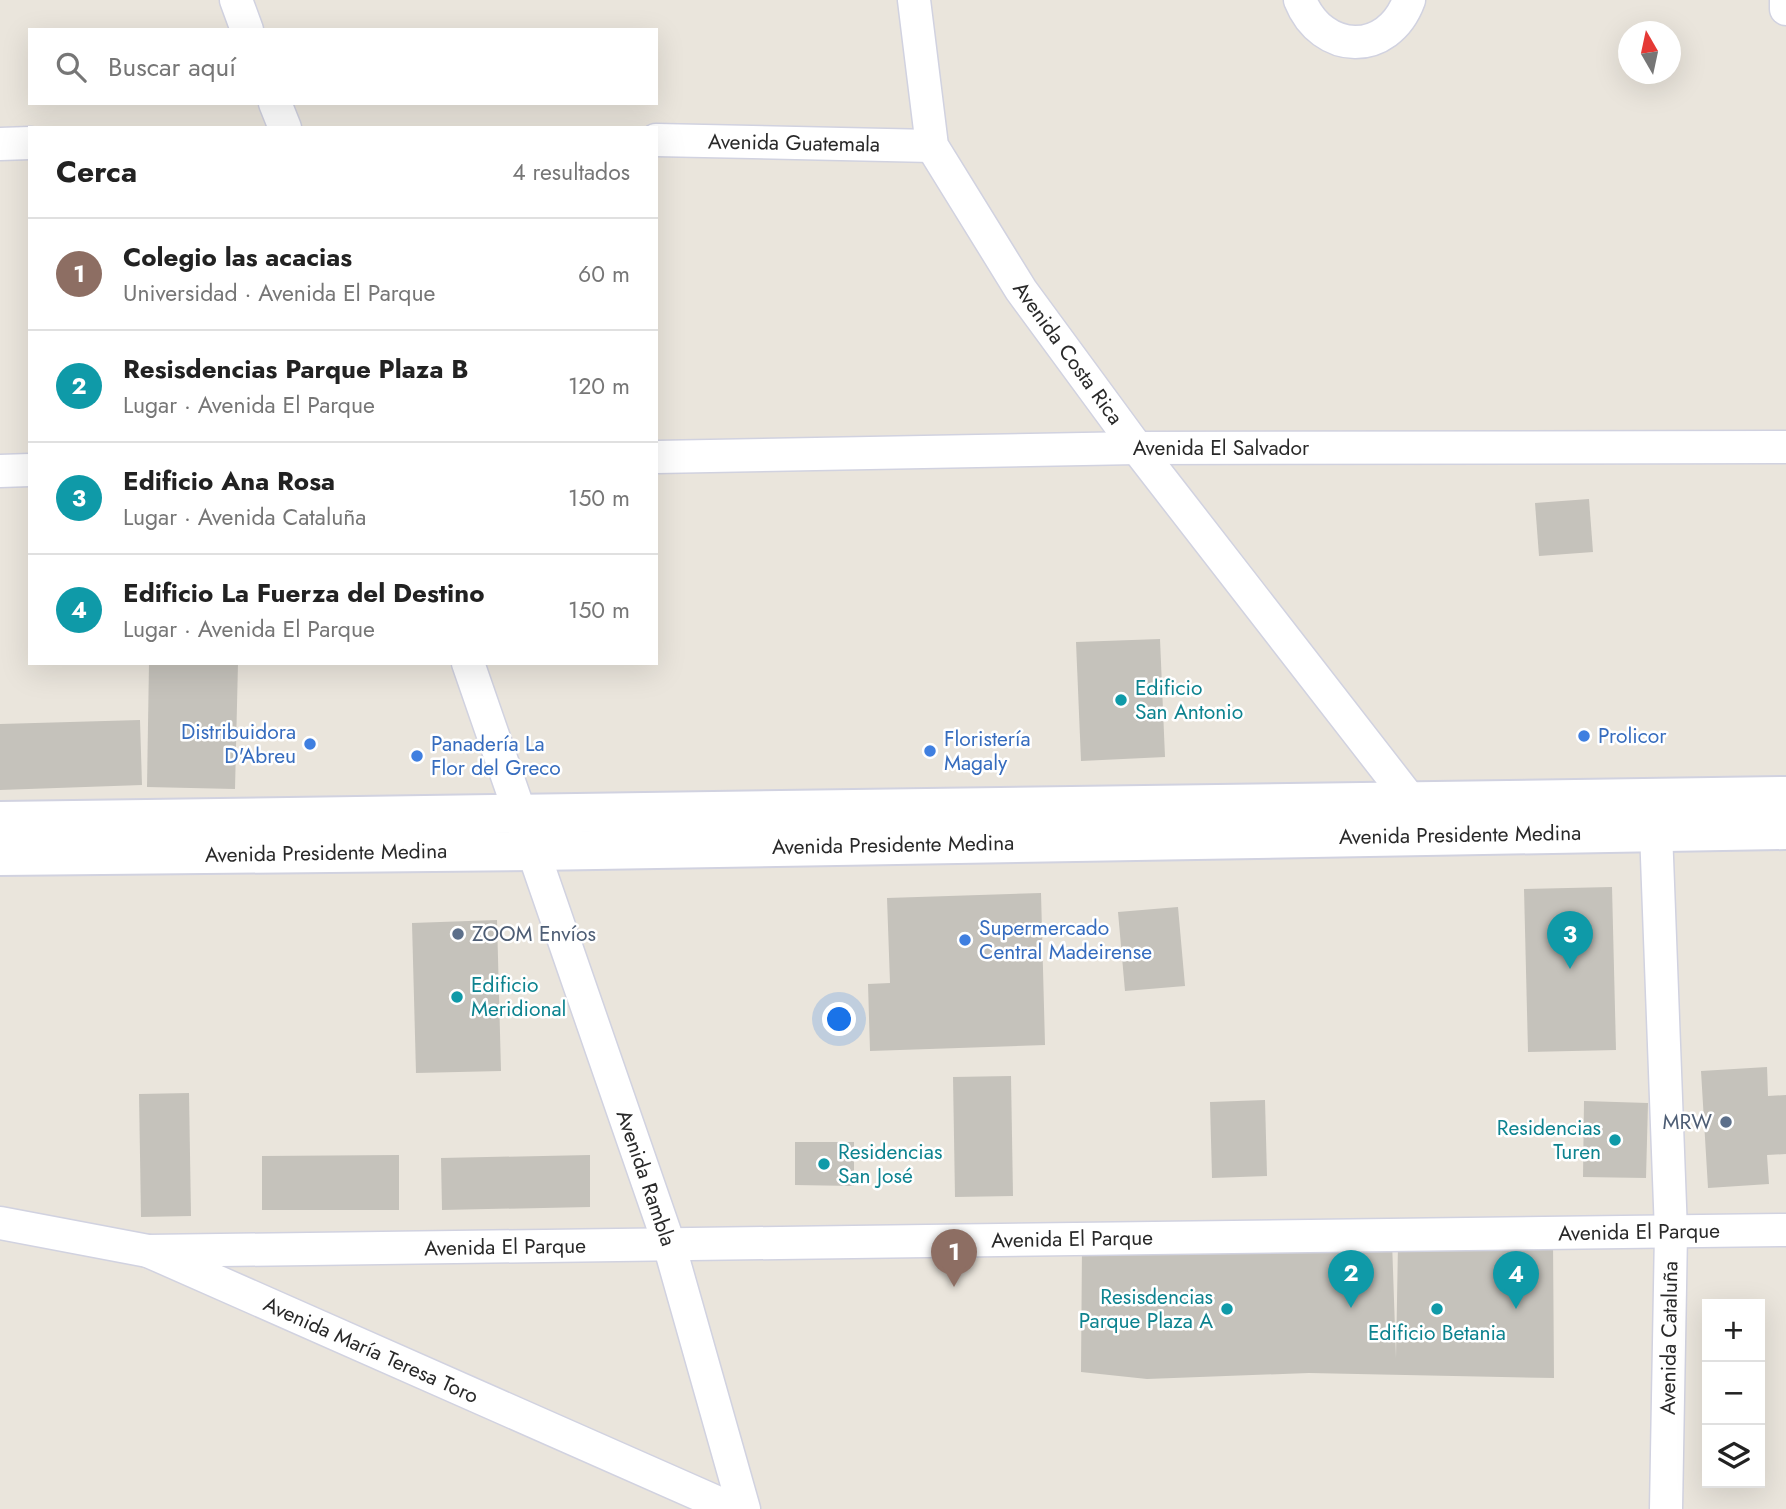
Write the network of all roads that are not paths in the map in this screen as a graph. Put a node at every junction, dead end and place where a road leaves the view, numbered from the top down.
1 (236, 0) edge
2 (914, 0) edge
3 (1300, 0) edge
4 (1409, 0) edge
5 (1786, 0) edge
6 (1786, 9) edge
7 (246, 28) edge
8 (276, 105) edge
9 (284, 126) edge
10 (658, 140) edge
11 (28, 143) edge
12 (0, 144) edge
13 (932, 146) junction
14 (1786, 447) edge
15 (1137, 448) junction
16 (658, 457) edge
17 (28, 470) edge
18 (0, 471) edge
19 (469, 665) edge
20 (1786, 796) edge
21 (1411, 801) junction
22 (520, 811) junction
23 (0, 821) edge
24 (1786, 830) edge
25 (1656, 831) junction
26 (535, 851) junction
27 (0, 856) edge
28 (0, 1223) edge
29 (1786, 1230) edge
30 (1671, 1231) junction
31 (669, 1244) junction
32 (148, 1251) junction
33 (732, 1509) edge
34 (744, 1509) edge
35 (1666, 1509) edge

1 - 7 street
2 - 13 street, Avenida Costa Rica
3 - 4 street
5 - 6 street
8 - 9 street
10 - 13 street, Avenida Guatemala
11 - 12 street
13 - 15 street, Avenida Costa Rica
14 - 15 street, Avenida El Salvador
15 - 16 street, Avenida El Salvador
15 - 21 street, Avenida Costa Rica
17 - 18 street
19 - 22 street, Avenida Rambla
20 - 21 street, Avenida Presidente Medina
21 - 22 street, Avenida Presidente Medina
22 - 23 street, Avenida Presidente Medina
22 - 26 street, Avenida Rambla
24 - 25 street, Avenida Presidente Medina
25 - 26 street, Avenida Presidente Medina
25 - 30 street, Avenida Cataluña
26 - 27 street, Avenida Presidente Medina
26 - 31 street, Avenida Rambla
28 - 32 street, Avenida María Teresa Toro
29 - 30 street, Avenida El Parque
30 - 31 street, Avenida El Parque
30 - 35 street, Avenida Cataluña
31 - 32 street, Avenida El Parque
31 - 34 street, Avenida Rambla
32 - 33 street, Avenida María Teresa Toro

